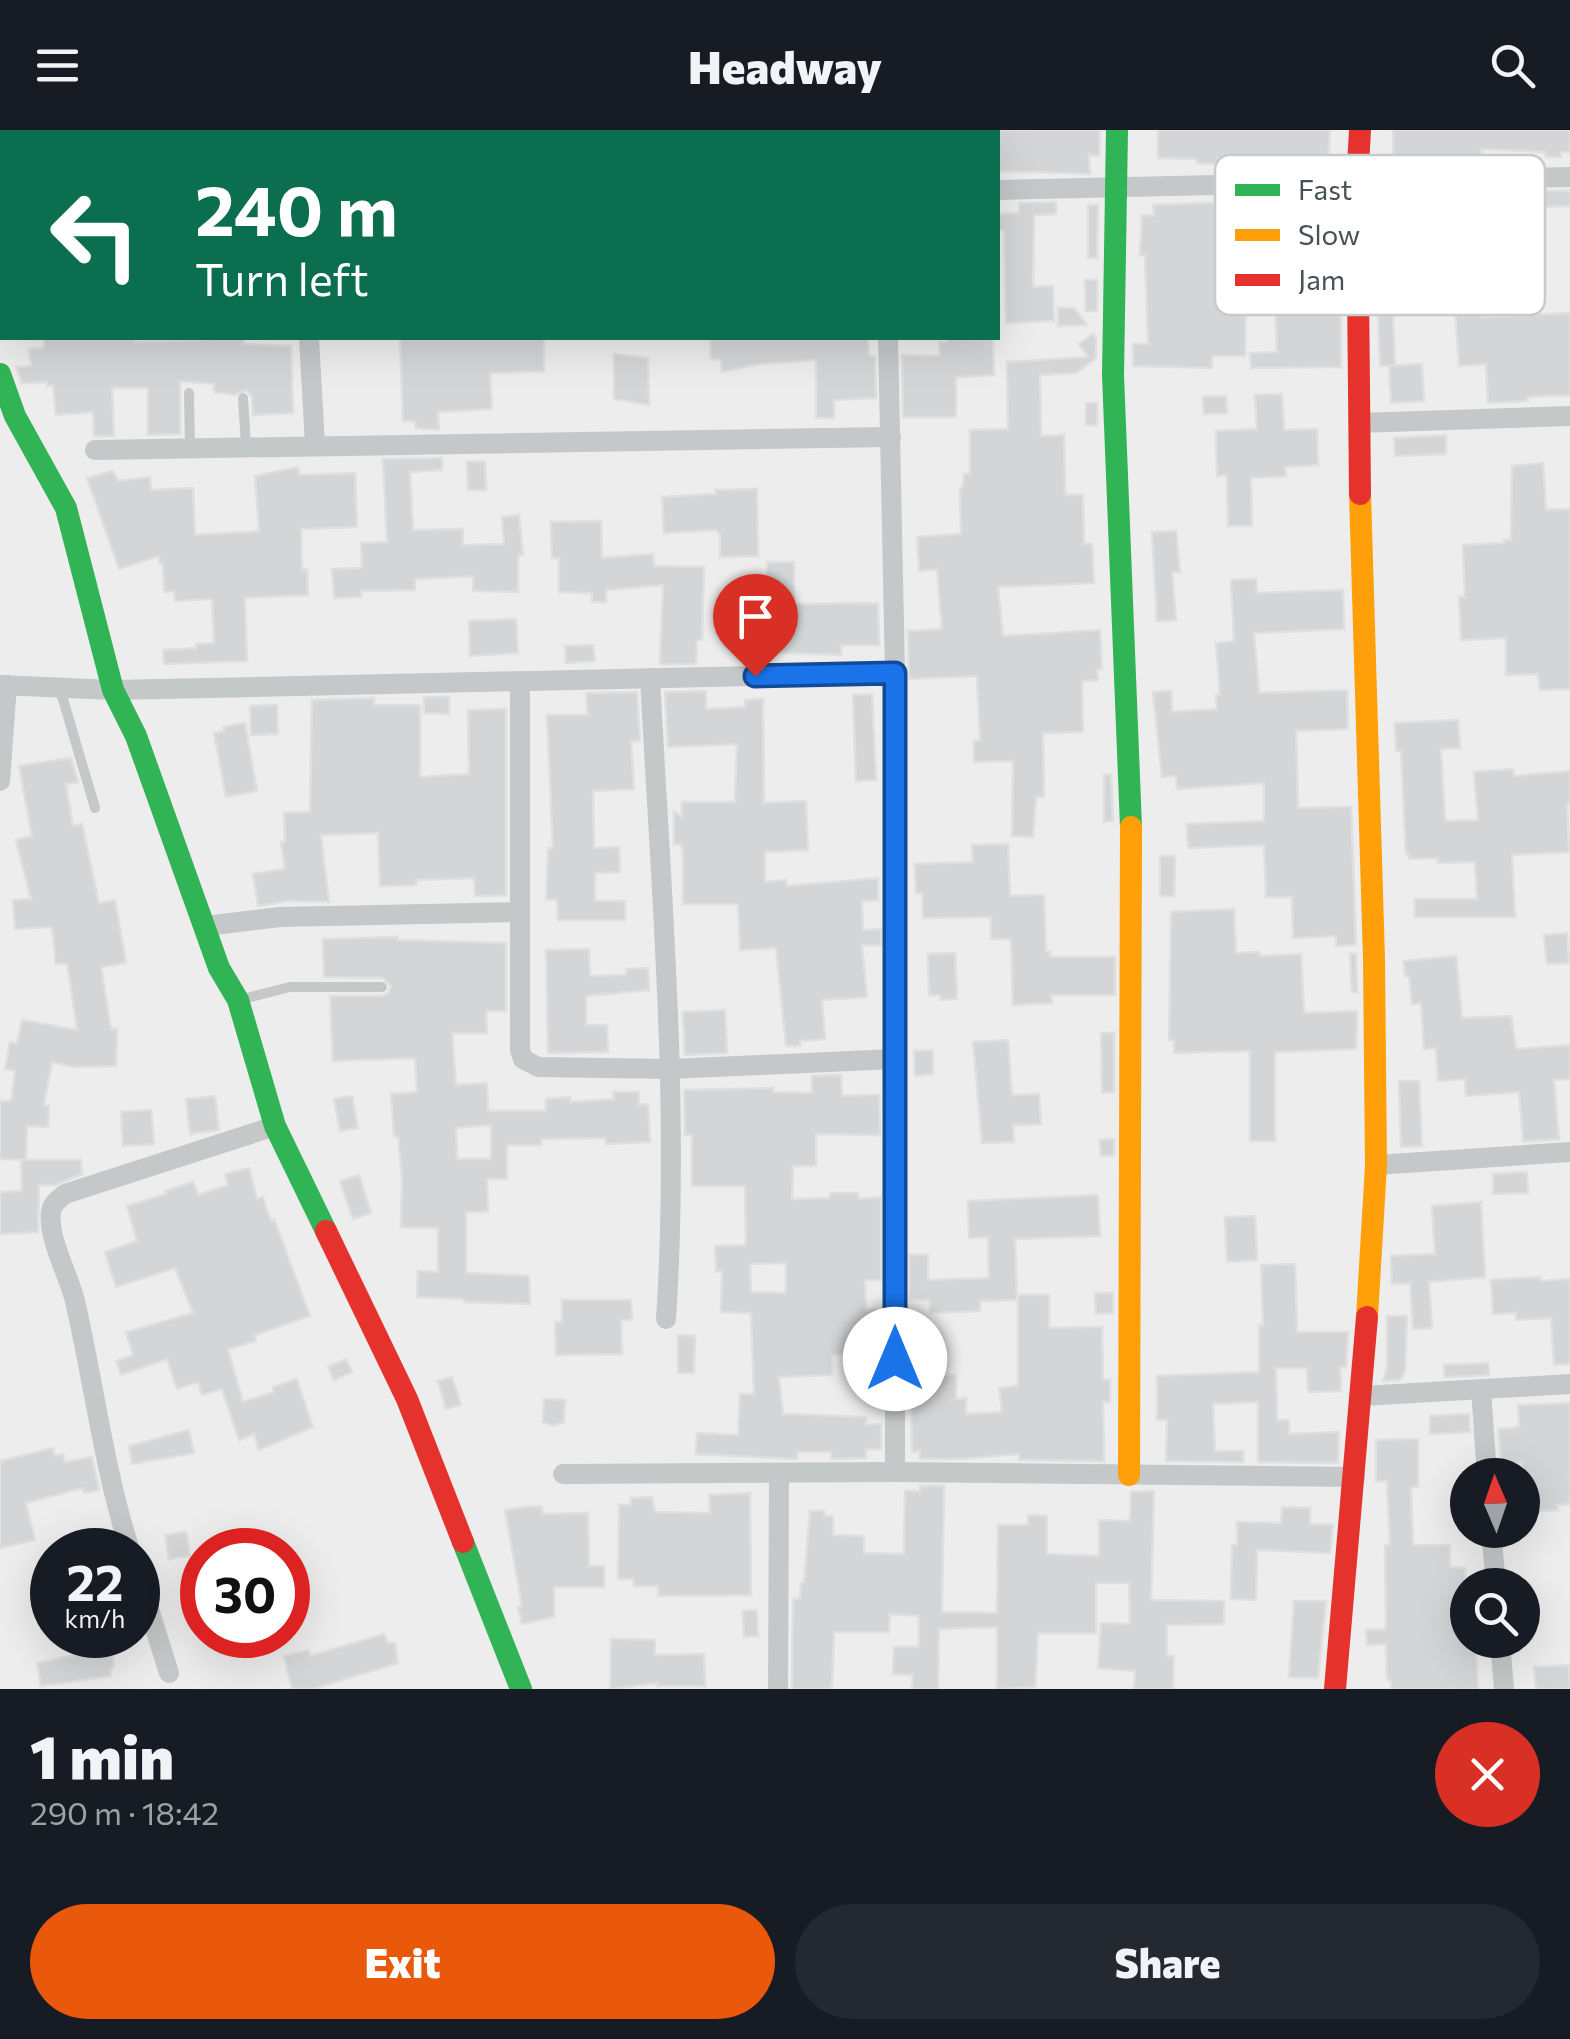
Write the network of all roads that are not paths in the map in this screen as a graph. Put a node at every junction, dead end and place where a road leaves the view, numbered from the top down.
1 (1117, 130) edge
2 (1360, 130) edge
3 (1359, 155) edge
4 (1570, 177) edge
5 (1545, 178) edge
6 (1215, 184) edge
7 (1115, 185) junction
8 (1000, 190) edge
9 (1358, 315) edge
10 (308, 340) edge
11 (888, 340) edge
12 (0, 374) edge
13 (189, 392) dead end
14 (244, 398) dead end
15 (1570, 416) edge
16 (7, 417) edge
17 (1359, 423) junction
18 (890, 437) junction
19 (315, 445) junction
20 (246, 446) junction
21 (190, 448) junction
22 (95, 450) dead end
23 (895, 673) junction
24 (650, 678) junction
25 (520, 681) junction
26 (3, 685) edge
27 (60, 689) junction
28 (113, 690) junction
29 (0, 782) edge
30 (95, 808) dead end
31 (519, 912) junction
32 (206, 926) junction
33 (382, 987) dead end
34 (238, 1000) junction
35 (895, 1059) junction
36 (670, 1069) junction
37 (275, 1126) junction
38 (1570, 1152) edge
39 (1376, 1165) junction
40 (666, 1319) dead end
41 (1570, 1384) edge
42 (1481, 1390) junction
43 (1362, 1396) junction
44 (1486, 1458) edge
45 (896, 1472) junction
46 (563, 1474) dead end
47 (779, 1474) junction
48 (1129, 1475) junction
49 (1355, 1477) junction
50 (123, 1528) edge
51 (160, 1644) edge
52 (1501, 1658) edge
53 (169, 1672) dead end
54 (521, 1689) edge
55 (778, 1689) edge
56 (1335, 1689) edge
57 (1504, 1689) edge

1 - 7 street
2 - 3 street
4 - 5 street
6 - 7 street
7 - 8 street
7 - 48 street
9 - 17 street
10 - 19 street
11 - 18 street
12 - 16 street
13 - 21 lane
14 - 20 lane
15 - 17 street
16 - 28 street
17 - 39 street
18 - 19 street
18 - 23 street
19 - 20 street
20 - 21 street
21 - 22 street
23 - 24 street
23 - 35 street
24 - 25 street
24 - 36 street
25 - 28 street
25 - 31 street
26 - 27 street
26 - 29 street
27 - 28 street
27 - 30 lane
28 - 32 street
31 - 32 street
31 - 36 street
32 - 34 street
33 - 34 lane
34 - 37 street
35 - 36 street
35 - 45 street
36 - 40 street
37 - 50 street
37 - 54 street
38 - 39 street
39 - 43 street
41 - 42 street
42 - 43 street
42 - 44 street
43 - 49 street
45 - 47 street
45 - 48 street
46 - 47 street
47 - 55 street
48 - 49 street
49 - 56 street
51 - 53 street
52 - 57 street

